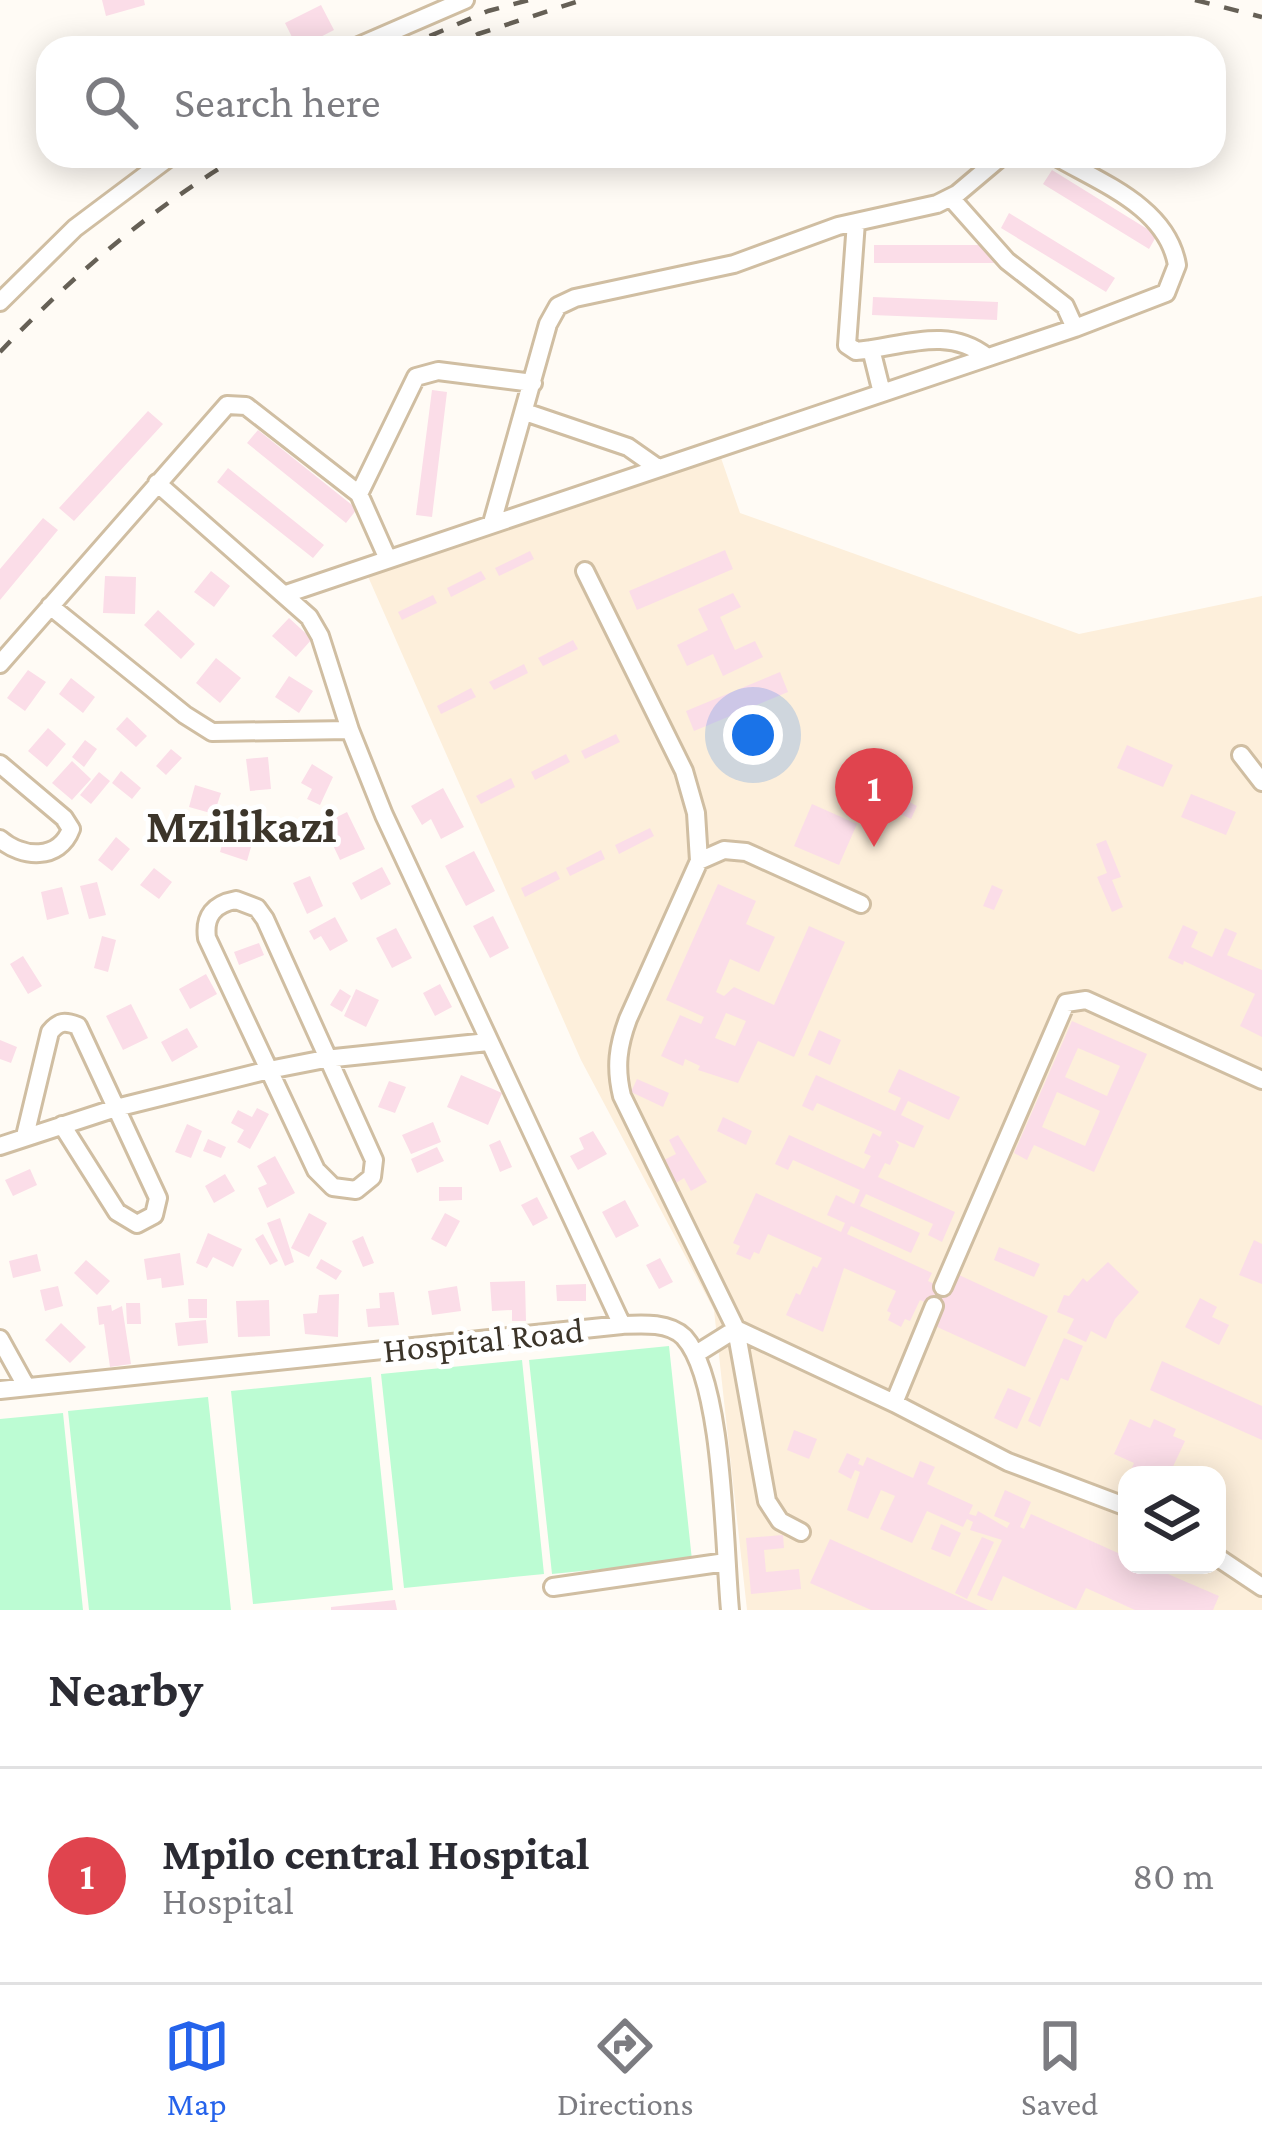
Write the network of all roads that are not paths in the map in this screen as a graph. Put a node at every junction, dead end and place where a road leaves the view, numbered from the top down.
1 (465, 0) edge
2 (382, 36) edge
3 (155, 168) edge
4 (987, 168) edge
5 (1074, 168) edge
6 (951, 198) junction
7 (856, 222) junction
8 (0, 302) edge
9 (1075, 328) junction
10 (871, 350) junction
11 (987, 357) junction
12 (533, 383) junction
13 (882, 393) junction
14 (525, 412) junction
15 (658, 468) junction
16 (157, 483) junction
17 (359, 494) junction
18 (492, 523) junction
19 (387, 557) junction
20 (585, 571) dead end
21 (286, 594) junction
22 (50, 606) junction
23 (0, 664) edge
24 (350, 730) junction
25 (1240, 755) dead end
26 (0, 764) edge
27 (1262, 782) edge
28 (0, 839) edge
29 (699, 861) junction
30 (861, 904) dead end
31 (488, 1042) junction
32 (325, 1059) junction
33 (269, 1070) junction
34 (1262, 1079) edge
35 (116, 1108) junction
36 (62, 1125) junction
37 (26, 1136) junction
38 (0, 1146) edge
39 (943, 1287) dead end
40 (934, 1306) dead end
41 (622, 1325) junction
42 (736, 1329) junction
43 (0, 1339) edge
44 (696, 1354) junction
45 (26, 1386) junction
46 (0, 1390) edge
47 (894, 1403) junction
48 (1118, 1505) edge
49 (801, 1532) dead end
50 (725, 1562) junction
51 (1226, 1563) edge
52 (553, 1587) dead end
53 (1262, 1587) edge
54 (730, 1610) edge

1 - 2 street
3 - 8 street
4 - 6 street
5 - 9 street
6 - 7 street
6 - 9 street
7 - 10 street
7 - 12 street
9 - 11 street
10 - 11 street
10 - 13 street
11 - 13 street
12 - 14 street
12 - 17 street
13 - 15 street
14 - 15 street
14 - 18 street
15 - 18 street
16 - 17 street
16 - 21 street
16 - 22 street
17 - 19 street
18 - 19 street
19 - 21 street
20 - 29 street
21 - 24 street
22 - 23 street
22 - 24 street
24 - 31 street
25 - 27 street
26 - 28 street
29 - 30 street
29 - 42 street
31 - 32 street
31 - 41 street
32 - 33 street
32 - 33 street
32 - 33 street
33 - 35 street
34 - 39 street
35 - 36 street
35 - 36 street
35 - 37 street
36 - 37 street
37 - 38 street
40 - 47 street
41 - 44 street, Hospital Road
41 - 45 street, Hospital Road
42 - 44 street
42 - 47 street
42 - 49 street
43 - 45 street
44 - 50 street
45 - 46 street, Hospital Road
47 - 48 street
50 - 52 street
50 - 54 street
51 - 53 street

